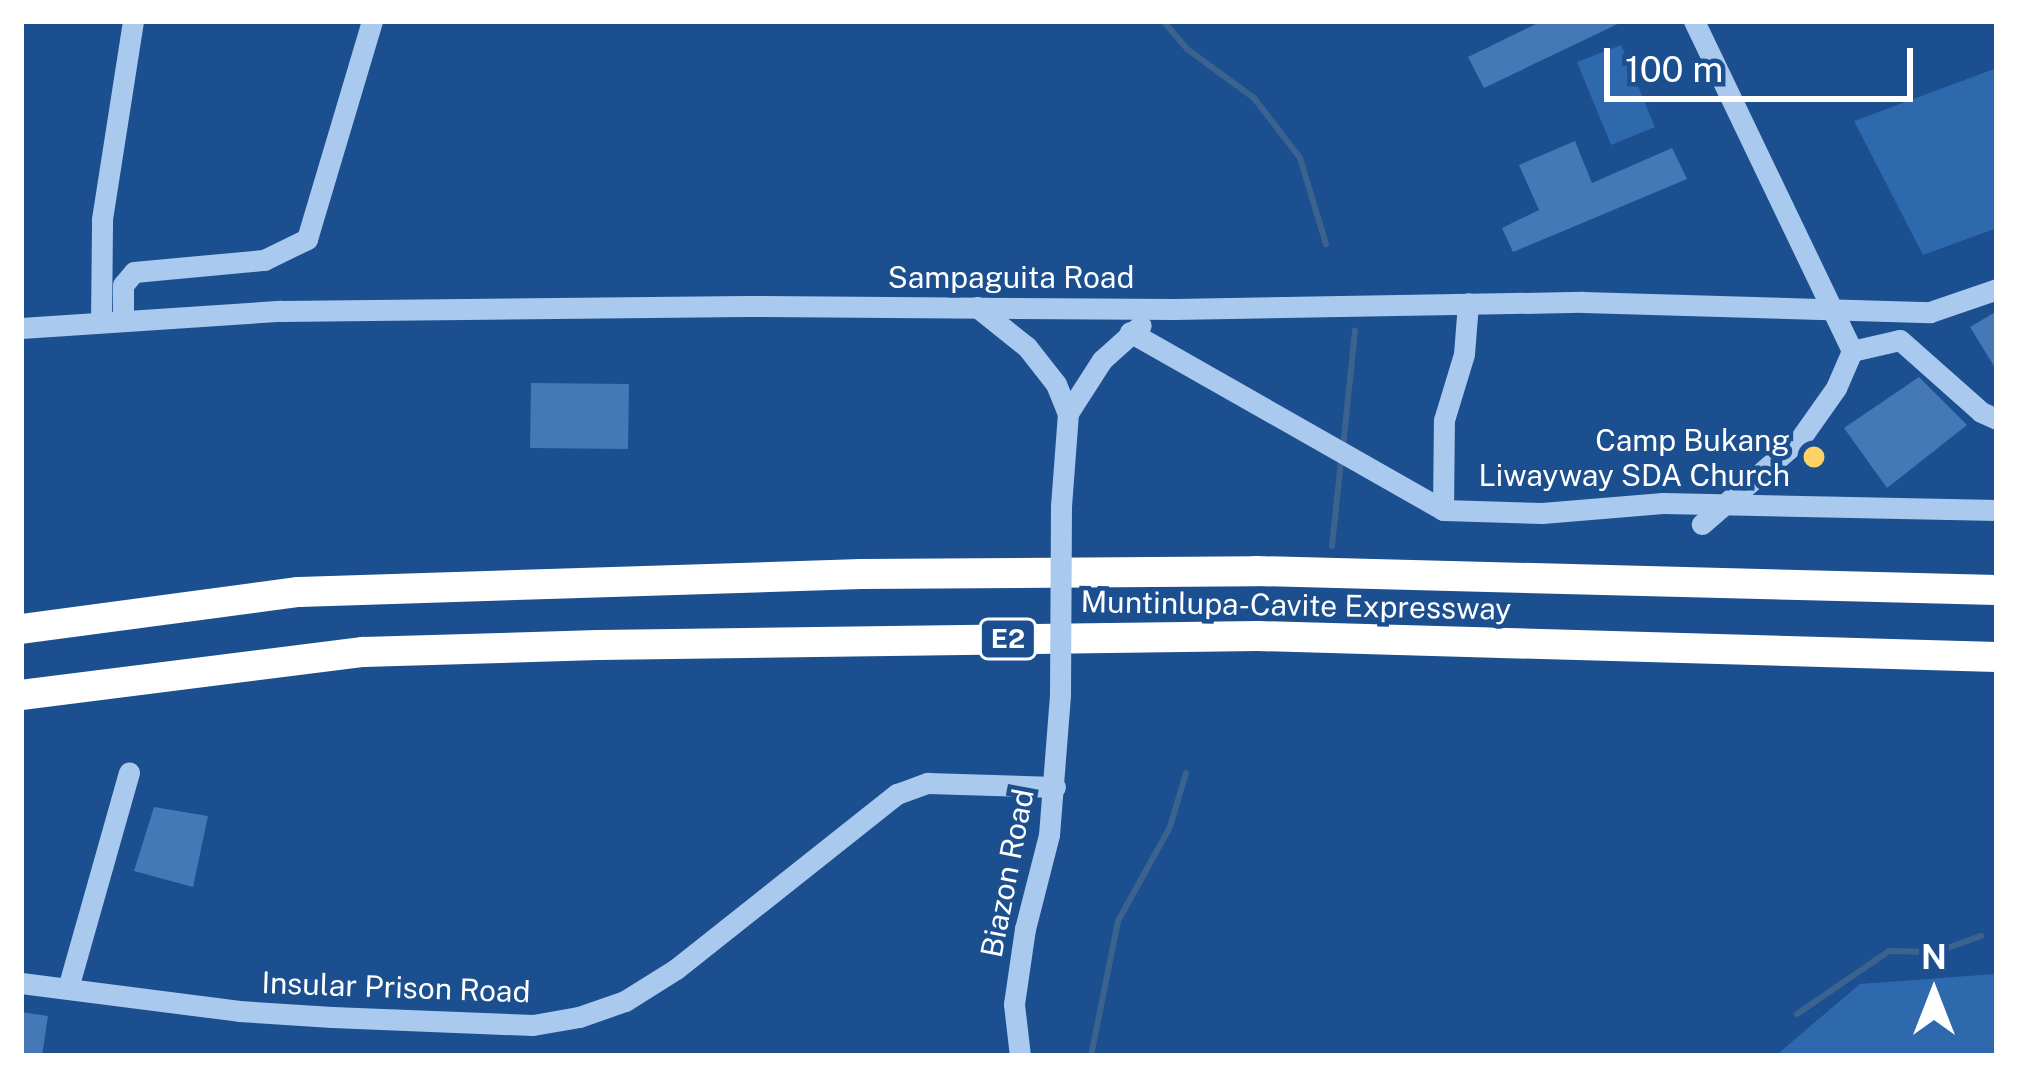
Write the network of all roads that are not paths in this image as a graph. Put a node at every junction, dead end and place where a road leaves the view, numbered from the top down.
1 (133, 21) edge
2 (372, 21) edge
3 (1694, 21) edge
4 (1997, 289) edge
5 (1468, 303) junction
6 (974, 305) junction
7 (1834, 308) junction
8 (1174, 309) junction
9 (1908, 311) junction
10 (112, 319) junction
11 (21, 328) edge
12 (1130, 332) junction
13 (1900, 340) junction
14 (1852, 351) junction
15 (1068, 413) junction
16 (1997, 419) edge
17 (1725, 504) junction
18 (1443, 510) junction
19 (1997, 510) edge
20 (1702, 524) dead end
21 (1997, 590) edge
22 (21, 629) edge
23 (1997, 657) edge
24 (21, 695) edge
25 (129, 772) dead end
26 (1055, 787) junction
27 (21, 983) edge
28 (68, 988) junction
29 (1020, 1056) edge

1 - 10 street
2 - 10 street
3 - 7 street
4 - 9 street, Sampaguita Road
5 - 7 street, Sampaguita Road
5 - 8 street, Sampaguita Road
5 - 18 street
6 - 8 street, Sampaguita Road
6 - 10 street, Sampaguita Road
6 - 15 street
7 - 9 street, Sampaguita Road
7 - 14 street
8 - 12 street, Biazon Road
9 - 13 street
10 - 11 street, Sampaguita Road
12 - 15 street, Biazon Road
12 - 18 street
13 - 14 street
13 - 16 street
14 - 17 street
15 - 26 street, Biazon Road, bridge
17 - 18 street
17 - 19 street
17 - 20 street
21 - 22 highway, Muntinlupa-Cavite Expressway
23 - 24 highway, Muntinlupa-Cavite Expressway / E2
25 - 28 street
26 - 28 street, Insular Prison Road
26 - 29 street, Biazon Road
27 - 28 street, Insular Prison Road

